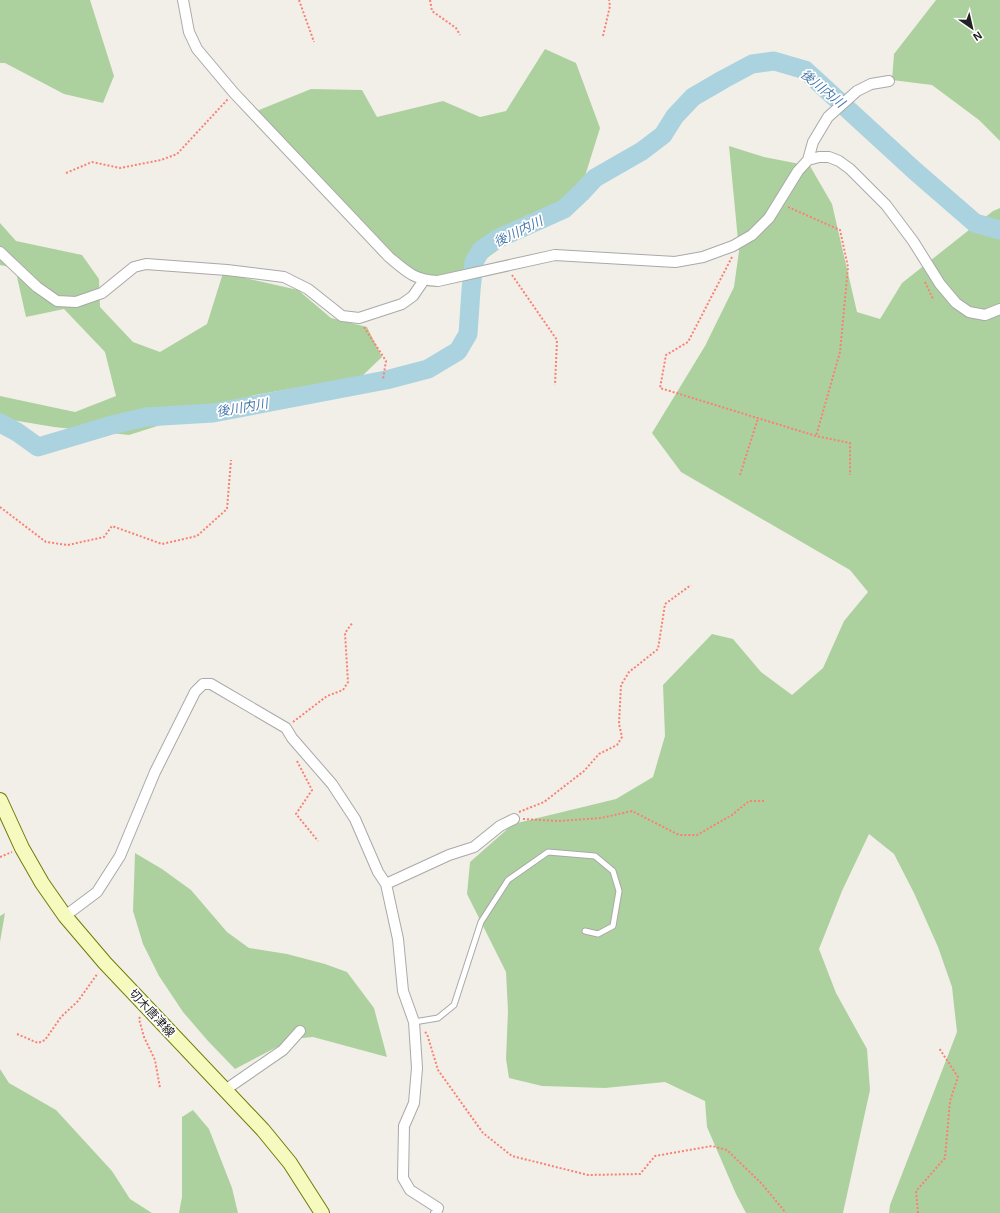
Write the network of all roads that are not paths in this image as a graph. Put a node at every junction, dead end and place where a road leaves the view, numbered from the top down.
1 (183, 0) edge
2 (889, 81) dead end
3 (808, 160) junction
4 (0, 252) edge
5 (424, 280) junction
6 (1000, 309) edge
7 (0, 800) edge
8 (514, 819) road end
9 (386, 884) junction
10 (65, 916) junction
11 (585, 931) dead end
12 (414, 1022) junction
13 (300, 1031) dead end
14 (225, 1090) junction
15 (322, 1213) edge
16 (436, 1213) edge

1 - 5 street
2 - 3 street
3 - 5 street
3 - 6 street
4 - 5 street
7 - 10 main road, 切木唐津線
8 - 9 street
9 - 10 street
9 - 12 street
10 - 14 main road, 切木唐津線
11 - 12 lane
12 - 16 street
13 - 14 street
14 - 15 main road, 切木唐津線

